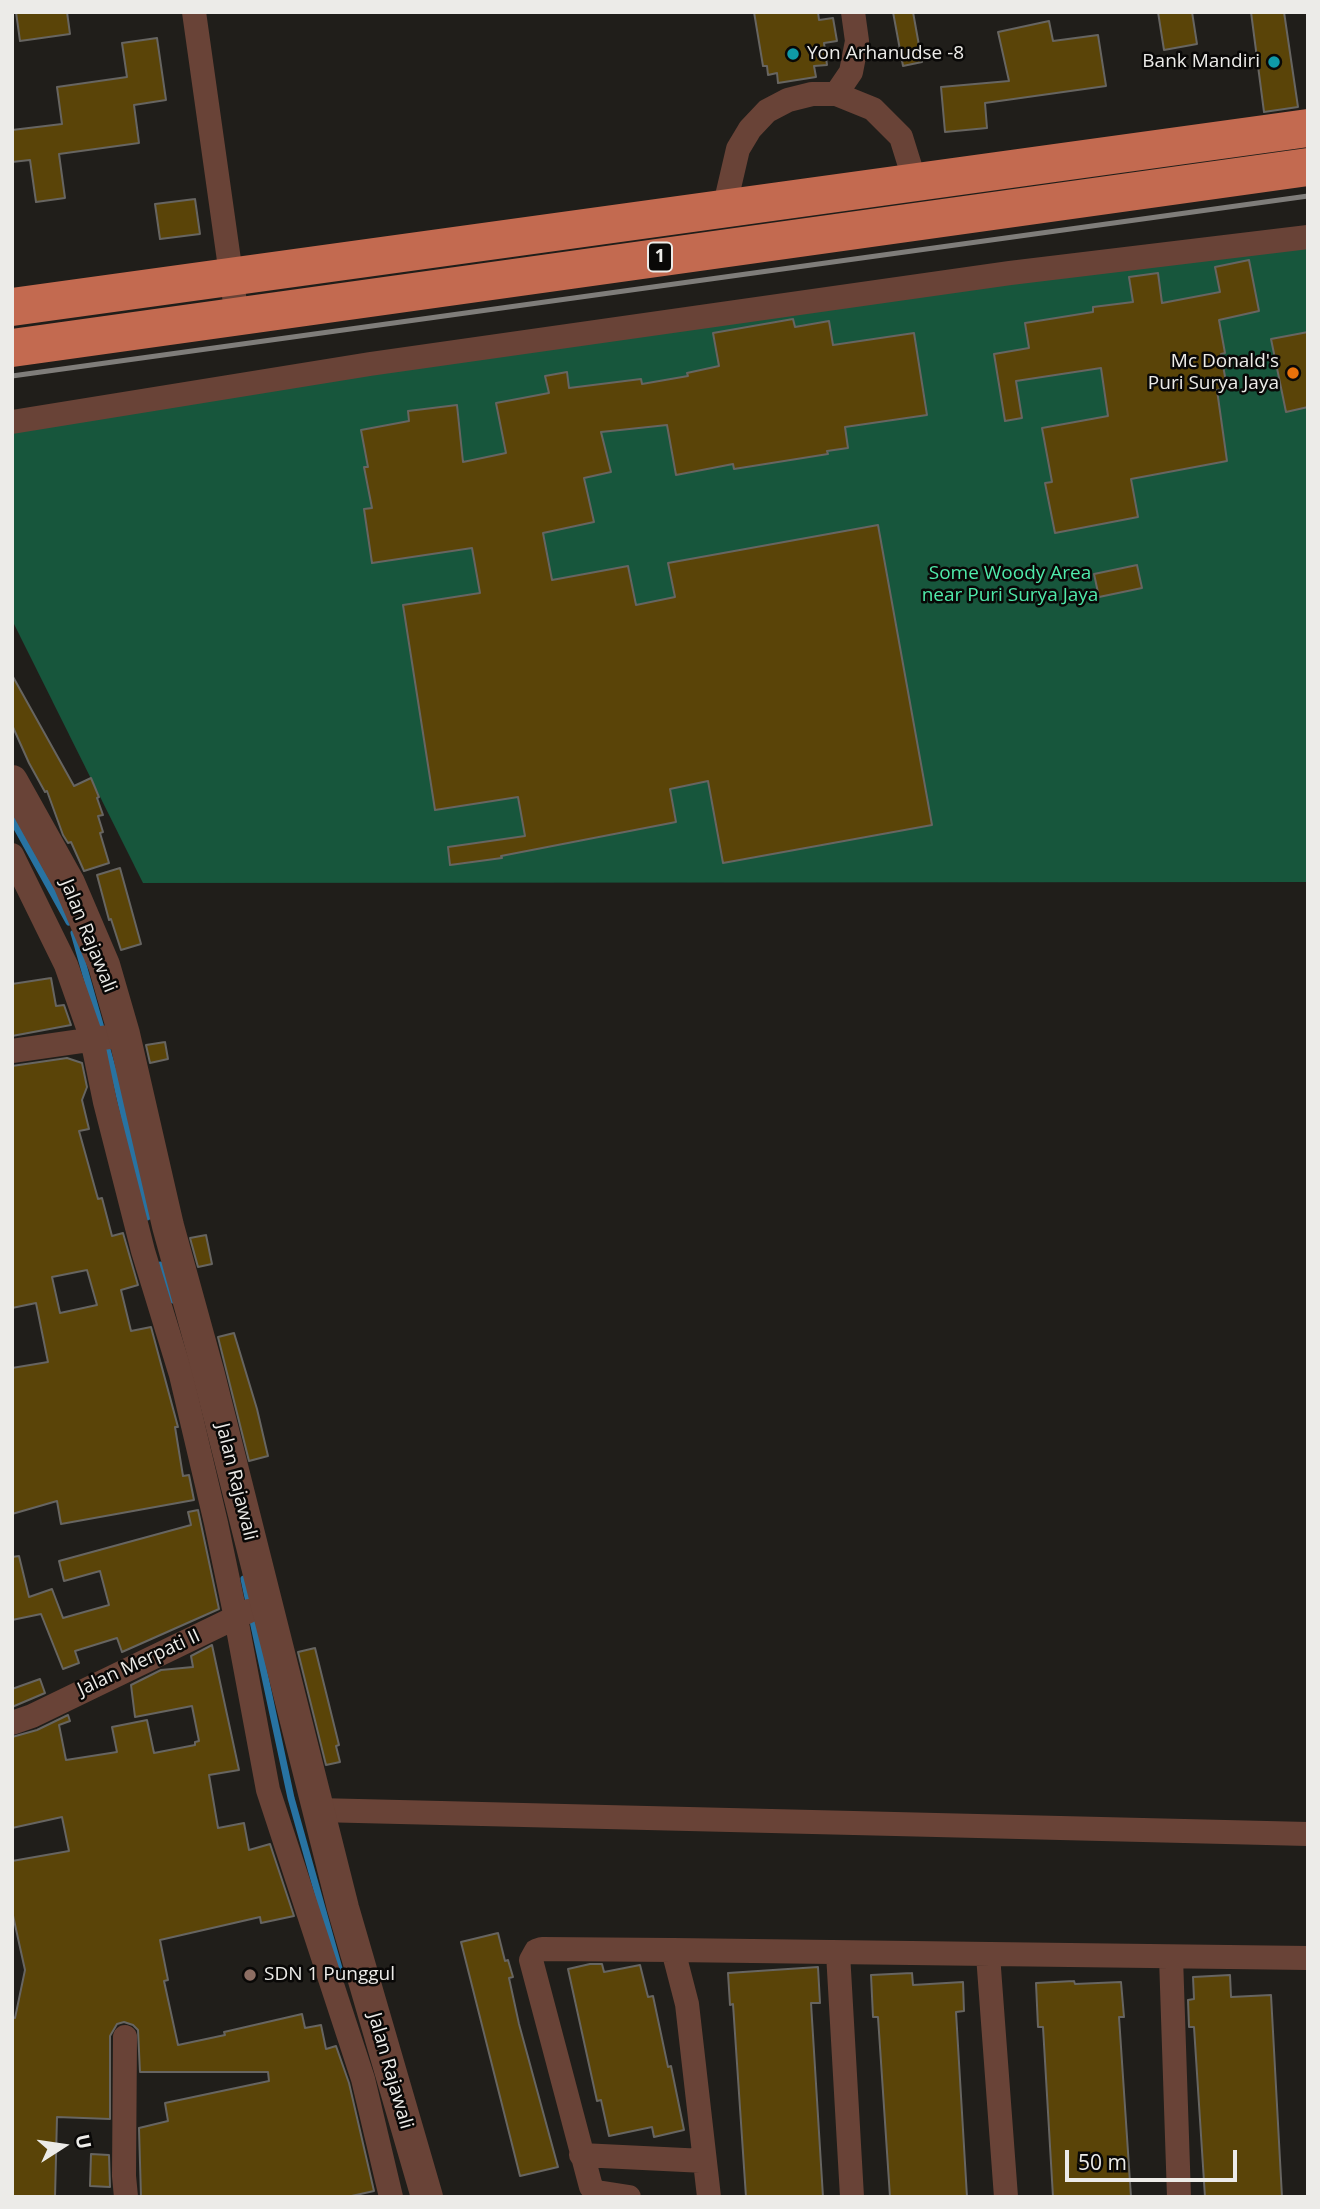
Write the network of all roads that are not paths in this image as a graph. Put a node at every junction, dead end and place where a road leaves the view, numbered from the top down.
1 (194, 12) edge
2 (853, 12) edge
3 (836, 94) junction
4 (1308, 128) edge
5 (1308, 167) edge
6 (915, 182) junction
7 (724, 209) junction
8 (1308, 237) edge
9 (230, 277) junction
10 (12, 307) edge
11 (237, 317) junction
12 (12, 348) edge
13 (12, 422) edge
14 (12, 781) edge
15 (12, 855) edge
16 (108, 1037) junction
17 (12, 1051) edge
18 (250, 1610) junction
19 (12, 1723) edge
20 (317, 1810) junction
21 (1308, 1834) edge
22 (673, 1950) junction
23 (701, 1951) junction
24 (838, 1953) junction
25 (988, 1955) junction
26 (1171, 1957) junction
27 (339, 1958) junction
28 (1308, 1958) edge
29 (687, 2004) junction
30 (125, 2037) dead end
31 (581, 2155) junction
32 (705, 2161) junction
33 (126, 2197) edge
34 (391, 2197) edge
35 (427, 2197) edge
36 (629, 2197) edge
37 (709, 2197) edge
38 (852, 2197) edge
39 (1006, 2197) edge
40 (1179, 2197) edge

1 - 9 street
2 - 3 street
3 - 6 street
3 - 7 street
4 - 6 highway, 1
5 - 11 highway, 1
6 - 7 highway, 1
7 - 9 highway, 1
8 - 13 street
9 - 10 highway, 1
9 - 11 street
11 - 12 highway, 1
14 - 16 street, Jalan Rajawali
15 - 16 street
16 - 17 street
16 - 18 street, Jalan Rajawali
18 - 19 street, Jalan Merpati II
18 - 20 street, Jalan Rajawali
18 - 27 street
20 - 21 street
20 - 27 street, Jalan Rajawali
22 - 23 street
22 - 29 street
22 - 31 street
23 - 24 street
23 - 29 street
24 - 25 street
24 - 38 street
25 - 26 street
25 - 39 street
26 - 28 street
26 - 40 street
27 - 34 street
27 - 35 street, Jalan Rajawali
29 - 32 street
30 - 33 street
31 - 32 street
31 - 36 street
32 - 37 street

